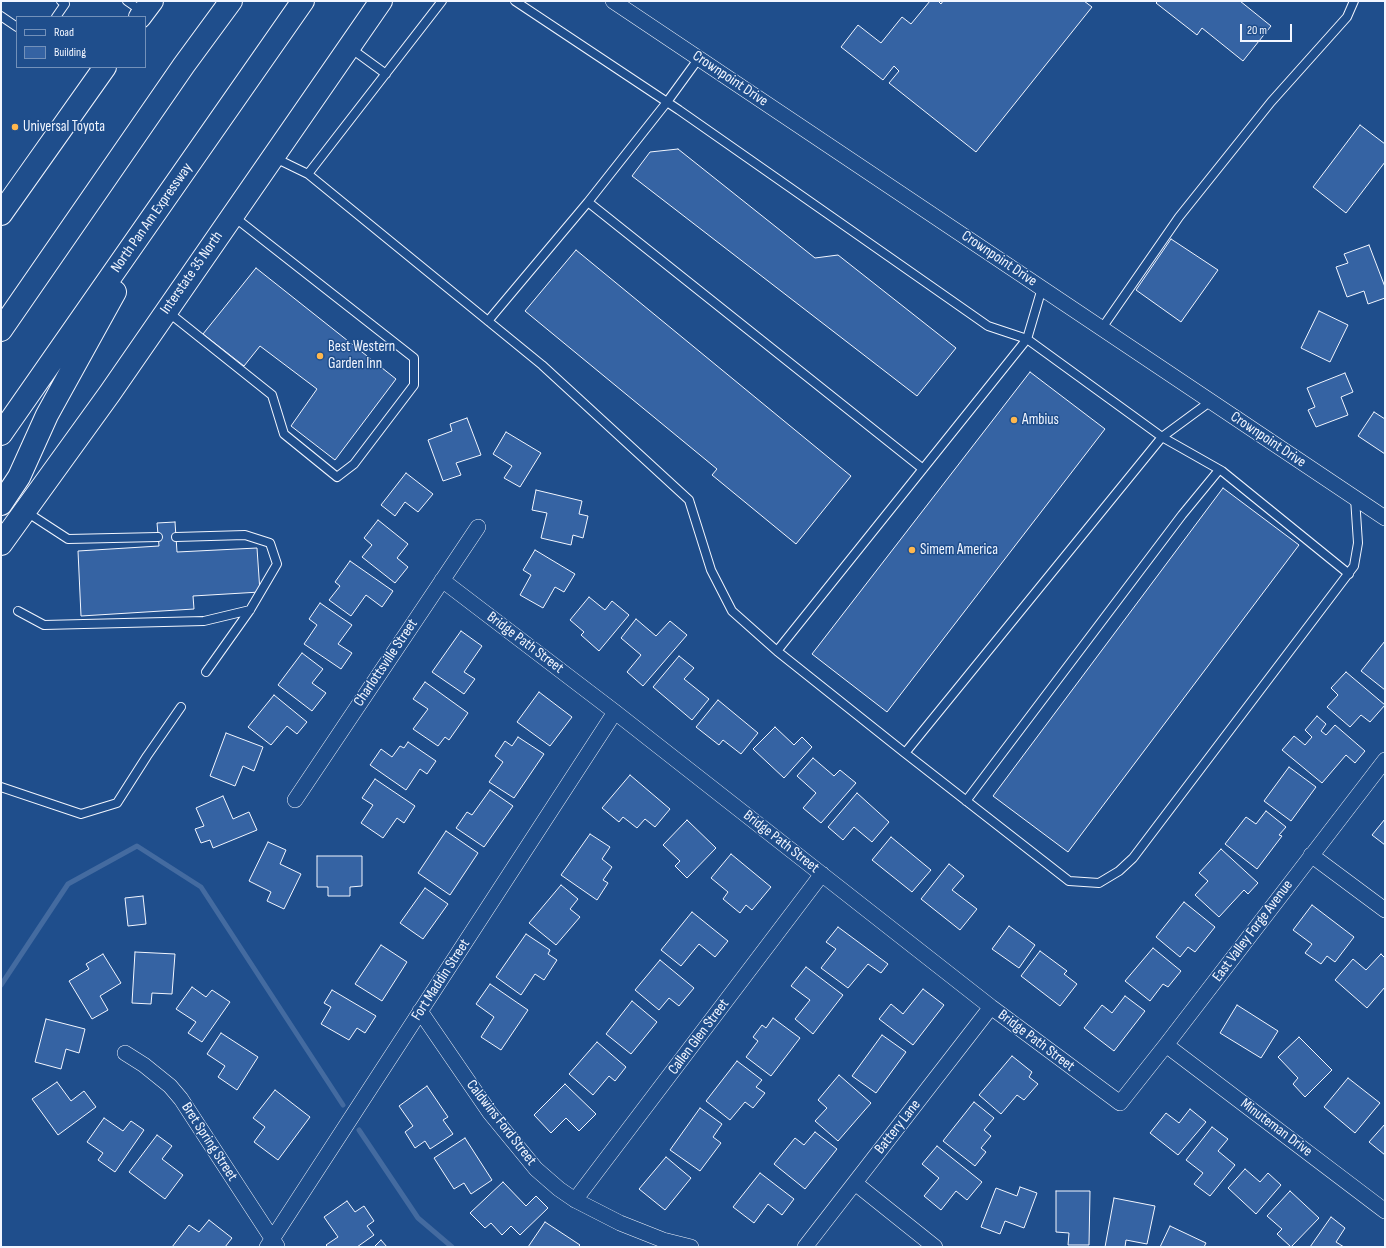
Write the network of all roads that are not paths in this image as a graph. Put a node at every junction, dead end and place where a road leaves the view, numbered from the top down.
1 (61, 1) edge
2 (224, 1) edge
3 (231, 1) edge
4 (303, 1) edge
5 (381, 1) edge
6 (442, 1) edge
7 (515, 1) edge
8 (613, 1) edge
9 (1354, 1) edge
10 (1, 16) edge
11 (57, 16) edge
12 (16, 26) edge
13 (349, 47) junction
14 (699, 58) junction
15 (184, 65) junction
16 (104, 68) edge
17 (386, 74) junction
18 (668, 102) junction
19 (273, 157) junction
20 (308, 174) junction
21 (588, 202) junction
22 (1, 214) edge
23 (232, 216) junction
24 (145, 228) junction
25 (1042, 288) junction
26 (28, 291) junction
27 (166, 311) junction
28 (488, 321) junction
29 (1, 324) edge
30 (1102, 328) junction
31 (1, 330) edge
32 (1027, 339) junction
33 (1211, 402) junction
34 (1, 434) edge
35 (1162, 438) junction
36 (923, 469) junction
37 (1219, 470) junction
38 (1355, 497) junction
39 (1, 504) edge
40 (24, 511) junction
41 (1385, 518) edge
42 (478, 527) dead end
43 (158, 537) dead end
44 (176, 537) dead end
45 (1, 544) edge
46 (1349, 574) junction
47 (442, 580) junction
48 (250, 610) junction
49 (18, 611) dead end
50 (777, 651) junction
51 (206, 672) dead end
52 (181, 707) dead end
53 (615, 712) junction
54 (905, 753) junction
55 (1385, 760) edge
56 (1, 787) edge
57 (295, 800) dead end
58 (966, 801) junction
59 (1311, 856) junction
60 (822, 874) junction
61 (1385, 910) edge
62 (990, 1007) junction
63 (420, 1011) junction
64 (1166, 1045) junction
65 (125, 1053) dead end
66 (1120, 1103) joint
67 (855, 1183) junction
68 (575, 1200) junction
69 (1385, 1211) edge
70 (272, 1244) edge
71 (691, 1247) edge
72 (806, 1247) edge
73 (935, 1247) edge

1 - 11 lane
2 - 15 main road
3 - 15 main road
4 - 24 main road, North Pan Am Expressway
5 - 13 main road, Interstate 35 North
6 - 17 lane
7 - 18 lane
8 - 14 street, Crownpoint Drive
9 - 30 lane
10 - 12 lane
13 - 17 lane
13 - 19 main road, Interstate 35 North
14 - 18 lane
14 - 25 street, Crownpoint Drive
15 - 26 main road
16 - 22 main road
17 - 20 lane
18 - 21 lane
18 - 32 lane
19 - 20 lane
19 - 23 main road, Interstate 35 North
20 - 28 lane
21 - 28 lane
21 - 36 lane
23 - 27 main road, Interstate 35 North
23 - 27 lane
24 - 34 main road, North Pan Am Expressway
24 - 39 main road
25 - 30 street, Crownpoint Drive
25 - 32 lane
26 - 29 main road
26 - 31 main road
27 - 40 main road, Interstate 35 North
28 - 50 lane
30 - 33 street, Crownpoint Drive
32 - 35 lane
32 - 36 lane
33 - 35 lane
33 - 38 street, Crownpoint Drive
35 - 37 lane
35 - 54 lane
36 - 50 lane
37 - 46 lane
37 - 58 lane
38 - 41 street, Crownpoint Drive
38 - 46 lane
40 - 43 lane
40 - 45 main road, Interstate 35 North
42 - 47 street, Charlottsville Street
44 - 48 lane
46 - 58 lane
47 - 53 street, Bridge Path Street
47 - 57 street, Charlottsville Street
48 - 49 lane
48 - 51 lane
50 - 54 lane
52 - 56 lane
53 - 60 street, Bridge Path Street
53 - 63 street, Fort Maddin Street
54 - 58 lane
55 - 59 street, East Valley Forge Avenue
59 - 61 street
59 - 64 street, East Valley Forge Avenue
60 - 62 street, Bridge Path Street
60 - 68 street, Callen Glen Street
62 - 66 street, Bridge Path Street
62 - 67 street, Battery Lane
63 - 68 street, Caldwins Ford Street
63 - 70 street, Fort Maddin Street
64 - 66 street, East Valley Forge Avenue
64 - 69 street, Minuteman Drive
65 - 70 street, Bret Spring Street
67 - 72 street, Battery Lane
67 - 73 street
68 - 71 street, Caldwins Ford Street

